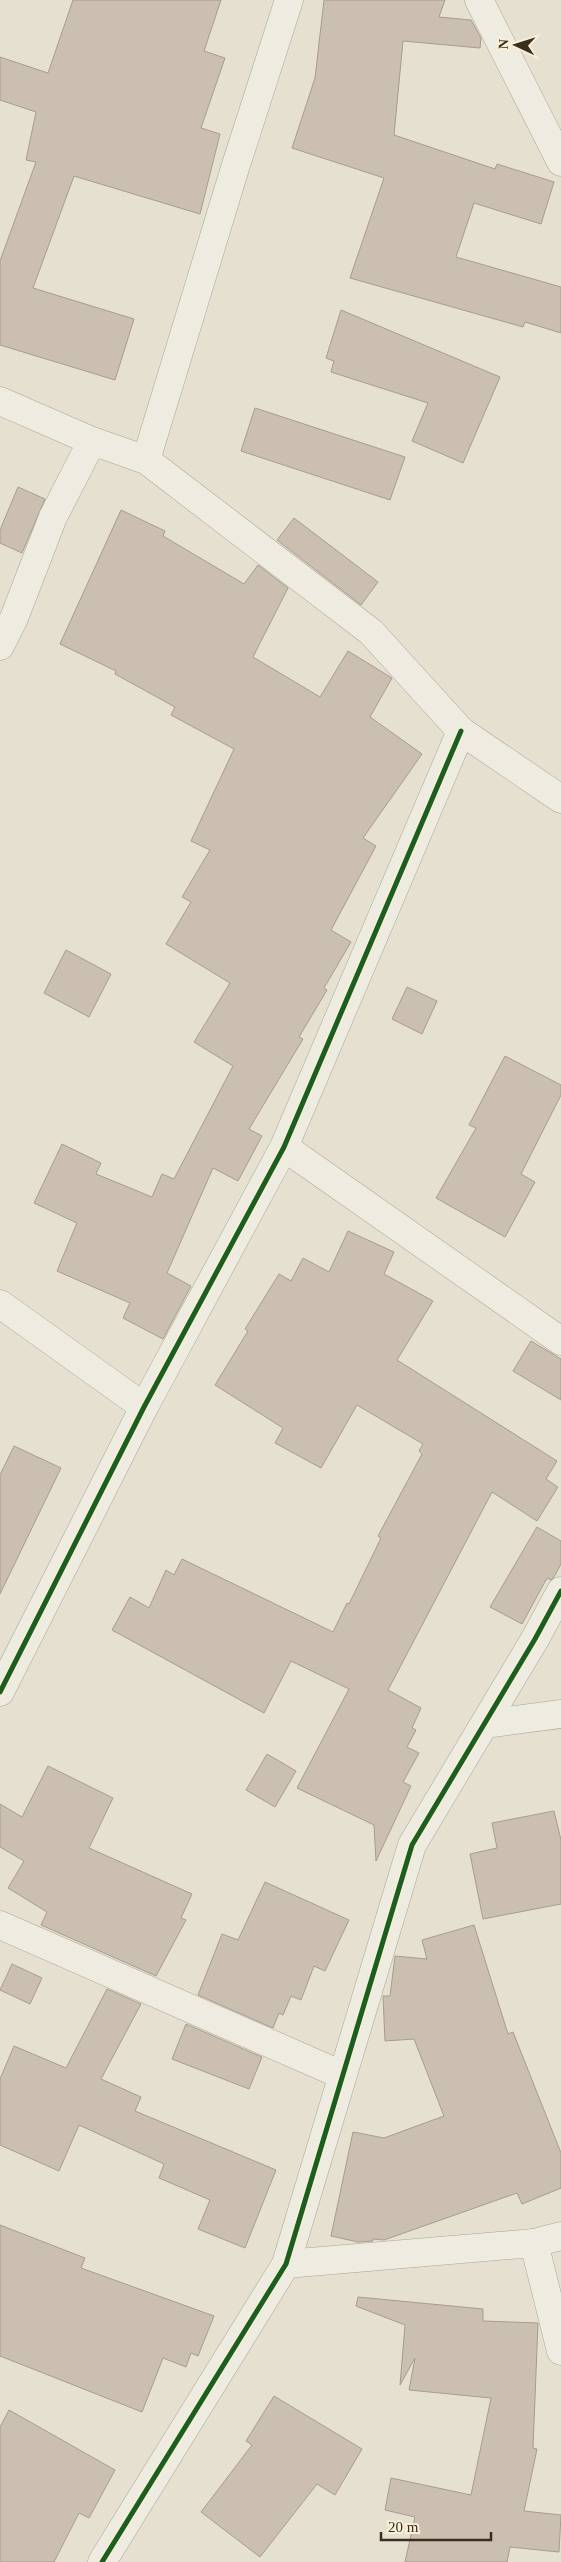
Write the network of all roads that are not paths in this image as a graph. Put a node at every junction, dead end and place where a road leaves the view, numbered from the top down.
1 (289, 0) edge
2 (479, 0) edge
3 (561, 162) edge
4 (0, 401) edge
5 (92, 441) junction
6 (146, 460) junction
7 (0, 646) edge
8 (461, 731) junction
9 (561, 799) edge
10 (284, 1147) junction
11 (0, 1304) edge
12 (561, 1341) edge
13 (144, 1407) junction
14 (561, 1591) edge
15 (0, 1692) edge
16 (561, 1714) edge
17 (485, 1724) junction
18 (0, 1925) edge
19 (342, 2075) junction
20 (561, 2236) edge
21 (534, 2243) junction
22 (286, 2264) junction
23 (561, 2351) edge
24 (102, 2562) edge

1 - 6 street
2 - 3 street
4 - 5 street
5 - 6 street
5 - 7 street
6 - 8 street
8 - 9 street
8 - 10 street
10 - 12 street
10 - 13 street
11 - 13 street
13 - 15 street
14 - 17 street
16 - 17 street
17 - 19 street
18 - 19 street
19 - 22 street
20 - 21 street
21 - 22 street
21 - 23 street
22 - 24 street

